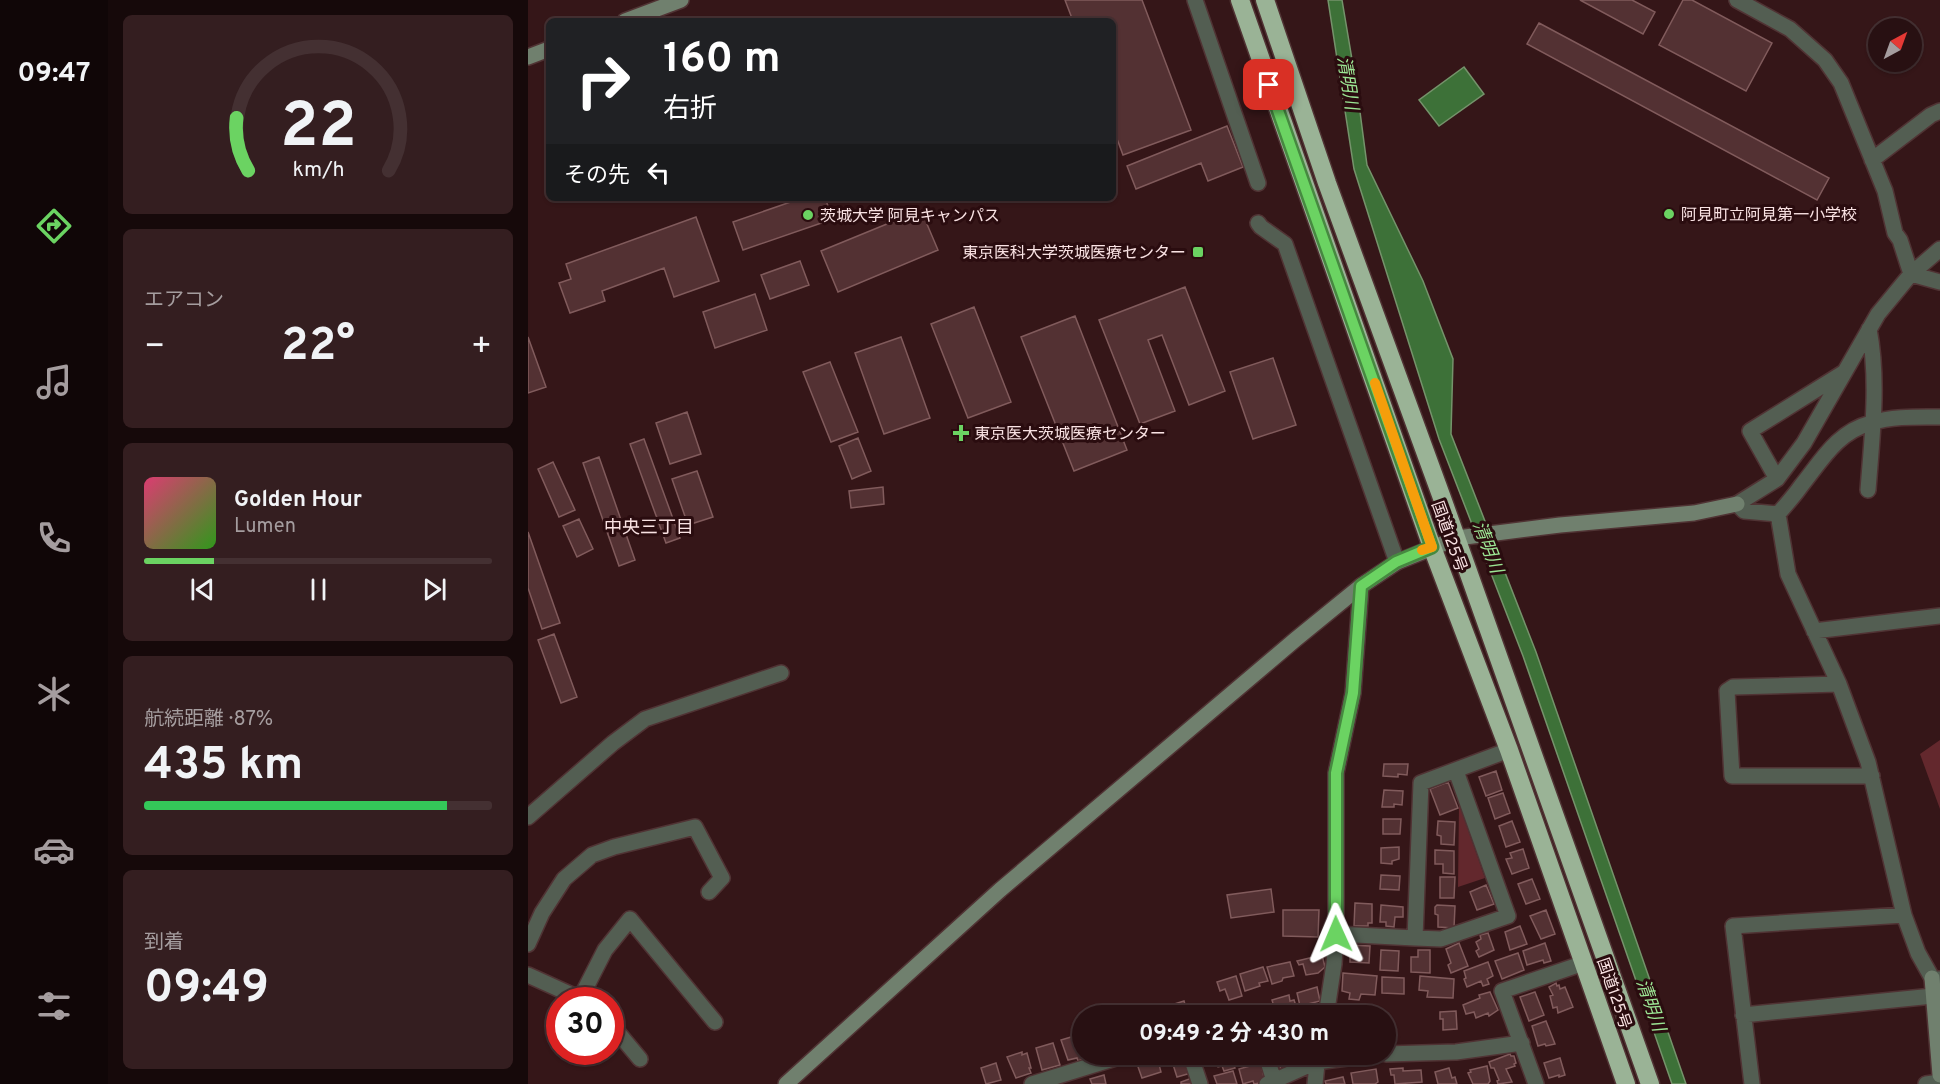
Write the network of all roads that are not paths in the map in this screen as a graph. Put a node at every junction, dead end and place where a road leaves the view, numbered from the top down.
1 (681, 0) edge
2 (1195, 0) edge
3 (1240, 0) edge
4 (1265, 0) edge
5 (1737, 0) edge
6 (633, 18) edge
7 (546, 50) edge
8 (528, 57) edge
9 (1940, 111) edge
10 (1872, 160) junction
11 (1258, 183) dead end
12 (1258, 222) dead end
13 (1940, 249) edge
14 (1911, 274) junction
15 (1940, 282) edge
16 (1869, 329) junction
17 (1844, 373) junction
18 (1940, 417) edge
19 (1873, 422) junction
20 (1777, 479) junction
21 (1868, 490) dead end
22 (1737, 504) junction
23 (1778, 514) junction
24 (1457, 538) junction
25 (1432, 547) junction
26 (1396, 562) junction
27 (1361, 586) junction
28 (1940, 616) edge
29 (1814, 631) junction
30 (781, 674) dead end
31 (1839, 684) junction
32 (1509, 750) junction
33 (1456, 771) junction
34 (1872, 776) junction
35 (528, 817) edge
36 (709, 892) dead end
37 (1904, 915) junction
38 (1336, 934) junction
39 (1415, 938) junction
40 (528, 942) edge
41 (1584, 963) junction
42 (528, 975) edge
43 (1936, 979) edge
44 (553, 987) edge
45 (587, 987) edge
46 (1933, 996) junction
47 (1328, 1005) edge
48 (1743, 1015) junction
49 (715, 1022) dead end
50 (624, 1040) edge
51 (1522, 1043) junction
52 (1396, 1053) edge
53 (640, 1059) dead end
54 (1094, 1065) edge
55 (1194, 1065) edge
56 (1267, 1065) edge
57 (1304, 1065) edge
58 (1316, 1065) edge
59 (1940, 1075) edge
60 (1271, 1082) edge
61 (1940, 1083) edge
62 (786, 1084) edge
63 (1032, 1084) edge
64 (1200, 1084) edge
65 (1315, 1084) edge
66 (1536, 1084) edge
67 (1626, 1084) edge
68 (1650, 1084) edge
69 (1752, 1084) edge
70 (1926, 1084) edge

1 - 6 street
2 - 11 street
3 - 25 highway, 国道125号
4 - 24 highway, 国道125号
5 - 10 street
7 - 8 street
9 - 10 street
10 - 14 street
12 - 26 street
13 - 14 street
14 - 15 street
14 - 16 street
16 - 17 street
16 - 19 street
17 - 20 street
17 - 20 street
18 - 19 street
19 - 21 street
19 - 23 street
20 - 22 street
22 - 23 street
22 - 24 street
23 - 29 street
24 - 25 street
24 - 68 highway, 国道125号
25 - 26 street
25 - 32 highway, 国道125号
26 - 27 street
27 - 38 street
27 - 62 street
28 - 29 street
29 - 31 street
30 - 35 street
31 - 34 street
31 - 34 street
32 - 33 street
32 - 41 highway, 国道125号
33 - 39 street
33 - 39 street
34 - 37 street
36 - 40 street
37 - 43 street
37 - 48 street
38 - 39 street
38 - 47 street
41 - 51 street
41 - 67 highway, 国道125号
42 - 44 street
43 - 46 street
45 - 49 street
46 - 48 street
46 - 59 street
48 - 69 street
50 - 53 street
51 - 52 street
51 - 66 street
54 - 63 street
55 - 64 street
56 - 60 street
57 - 60 street
58 - 65 street
61 - 70 street

